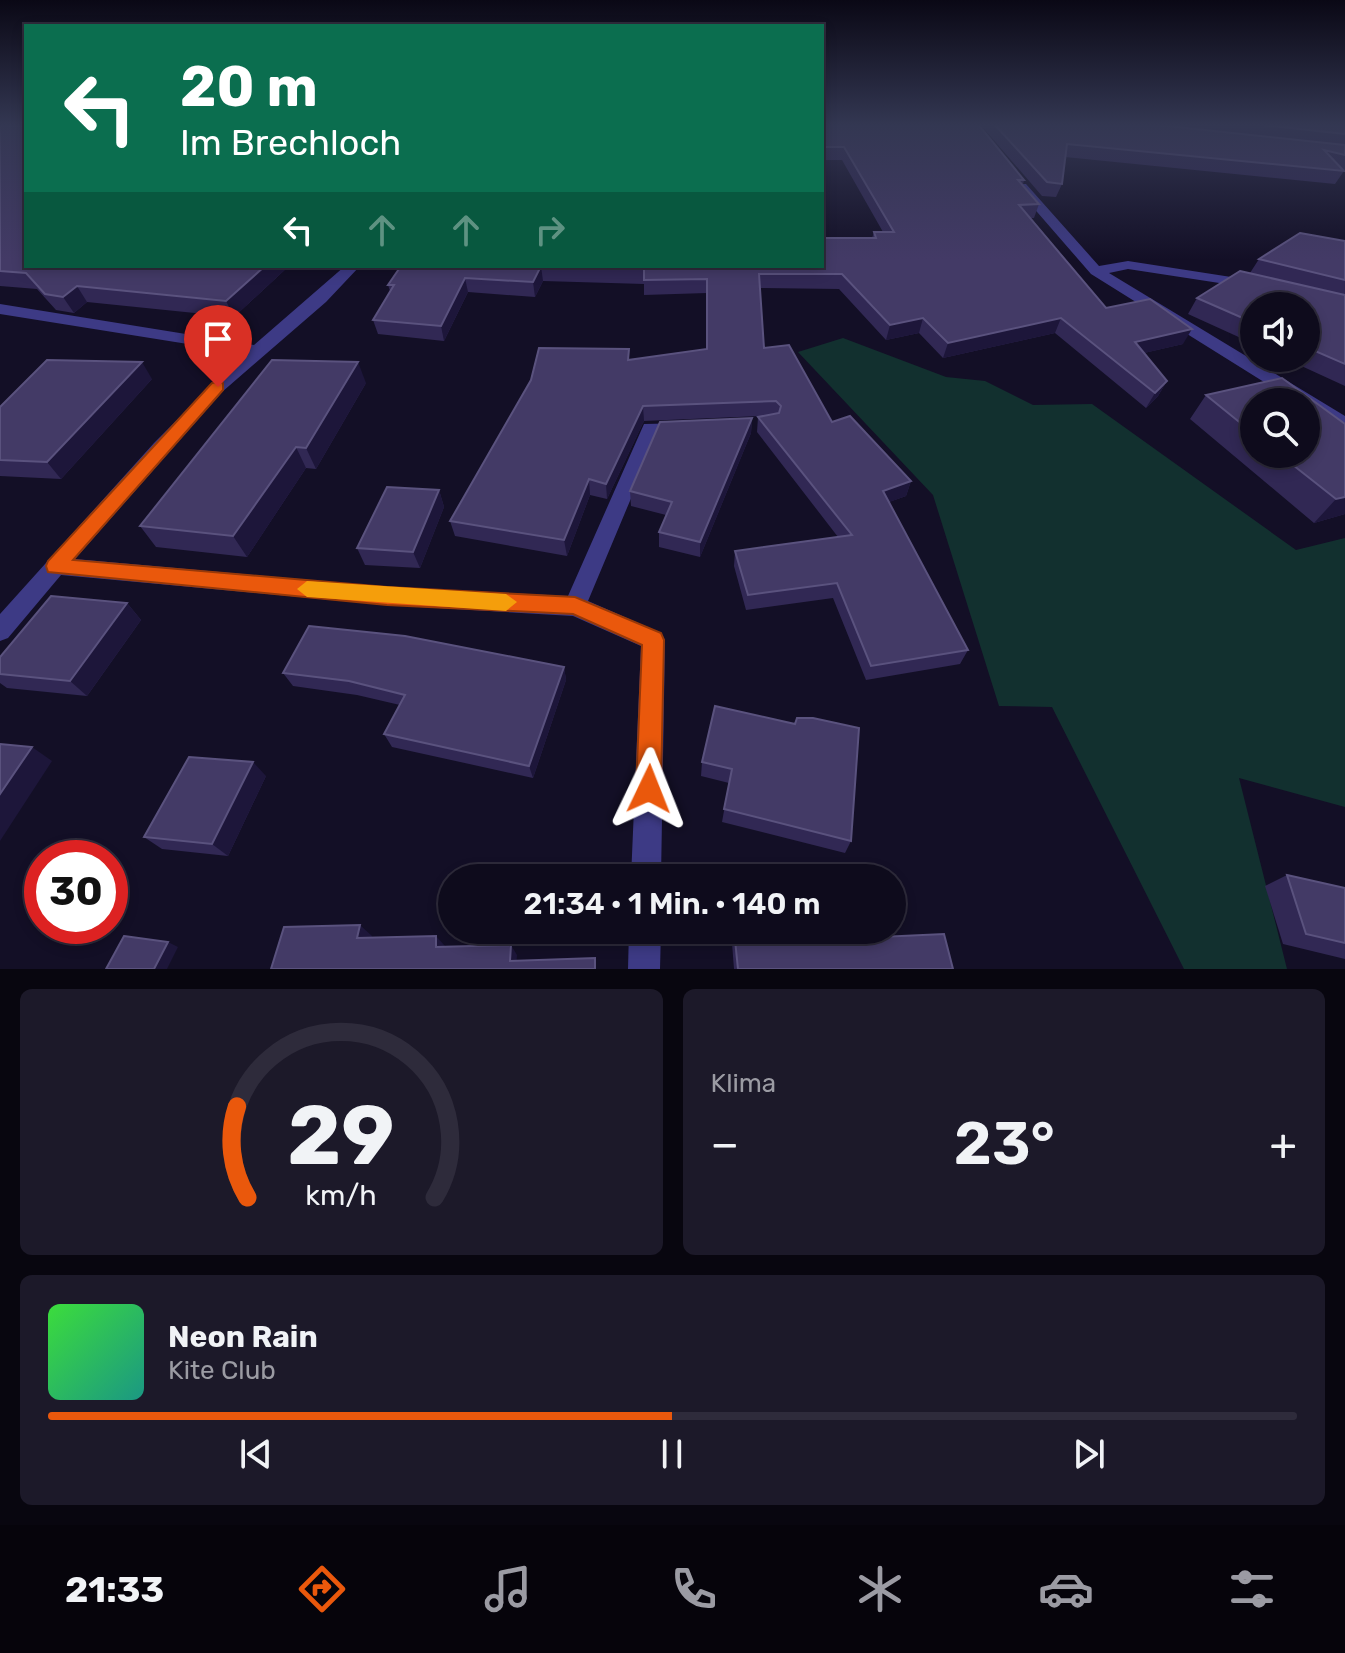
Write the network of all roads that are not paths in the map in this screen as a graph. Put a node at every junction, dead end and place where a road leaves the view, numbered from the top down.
1 (1011, 173) edge
2 (351, 268) edge
3 (1096, 271) junction
4 (1269, 287) edge
5 (0, 309) edge
6 (257, 350) junction
7 (1345, 424) edge
8 (709, 426) edge
9 (56, 566) junction
10 (575, 606) junction
11 (0, 631) edge
12 (646, 864) edge
13 (645, 944) edge
14 (644, 969) edge

1 - 3 street
2 - 6 street
3 - 4 street
3 - 7 street
5 - 6 street
6 - 9 street
8 - 10 street
9 - 10 street
9 - 11 street
10 - 12 street
13 - 14 street

